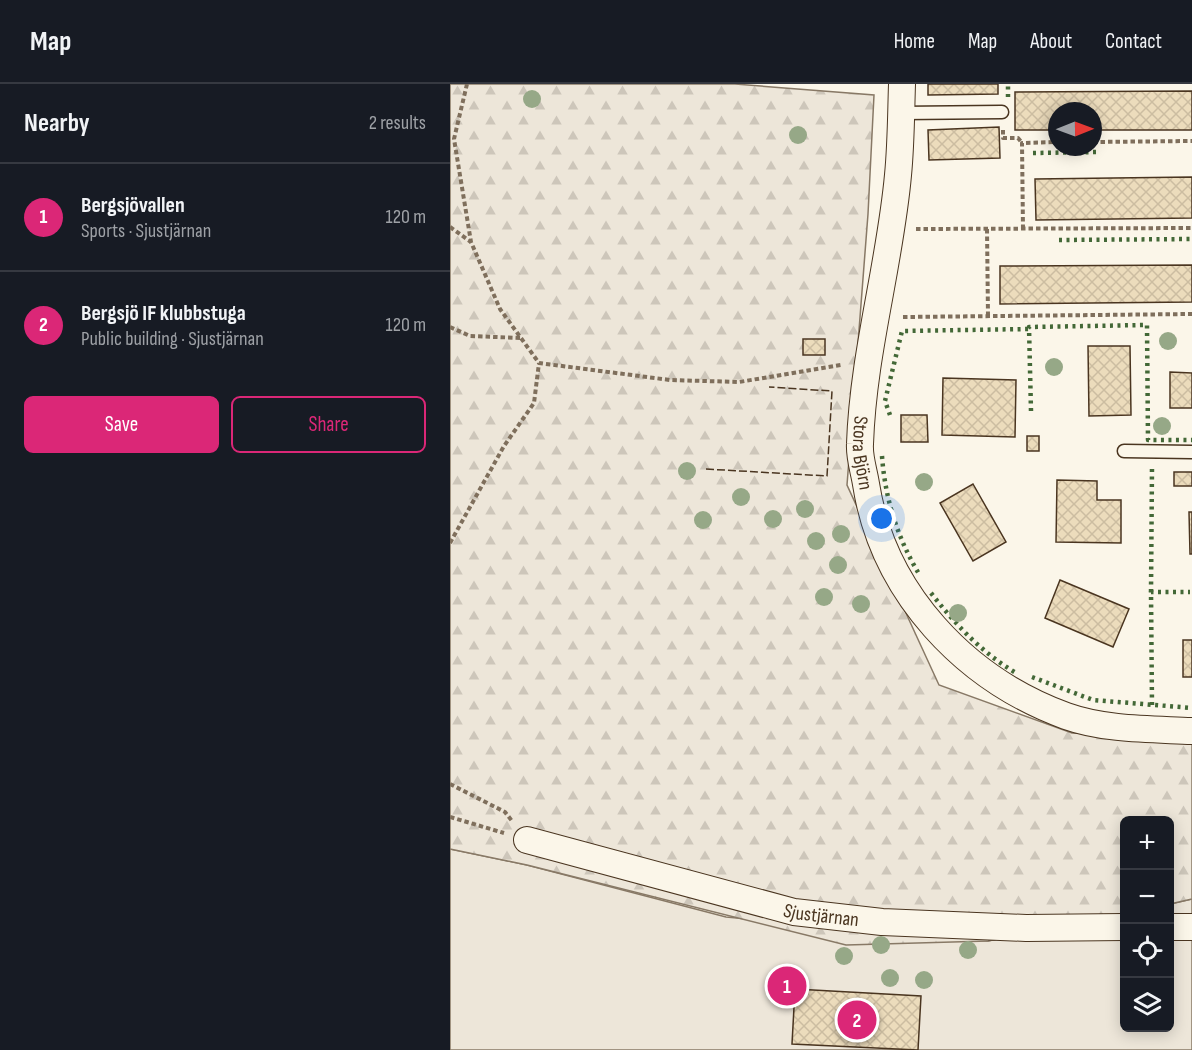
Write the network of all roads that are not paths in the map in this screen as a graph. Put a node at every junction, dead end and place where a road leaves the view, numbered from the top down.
1 (902, 84) edge
2 (1002, 112) dead end
3 (901, 113) junction
4 (1124, 451) dead end
5 (1192, 452) edge
6 (1192, 731) edge
7 (527, 840) road end
8 (1120, 927) edge
9 (1174, 927) edge
10 (1192, 927) edge

1 - 3 street, Stora Björn
2 - 3 lane
3 - 6 street, Stora Björn
4 - 5 lane
7 - 8 street, Sjustjärnan
9 - 10 street

